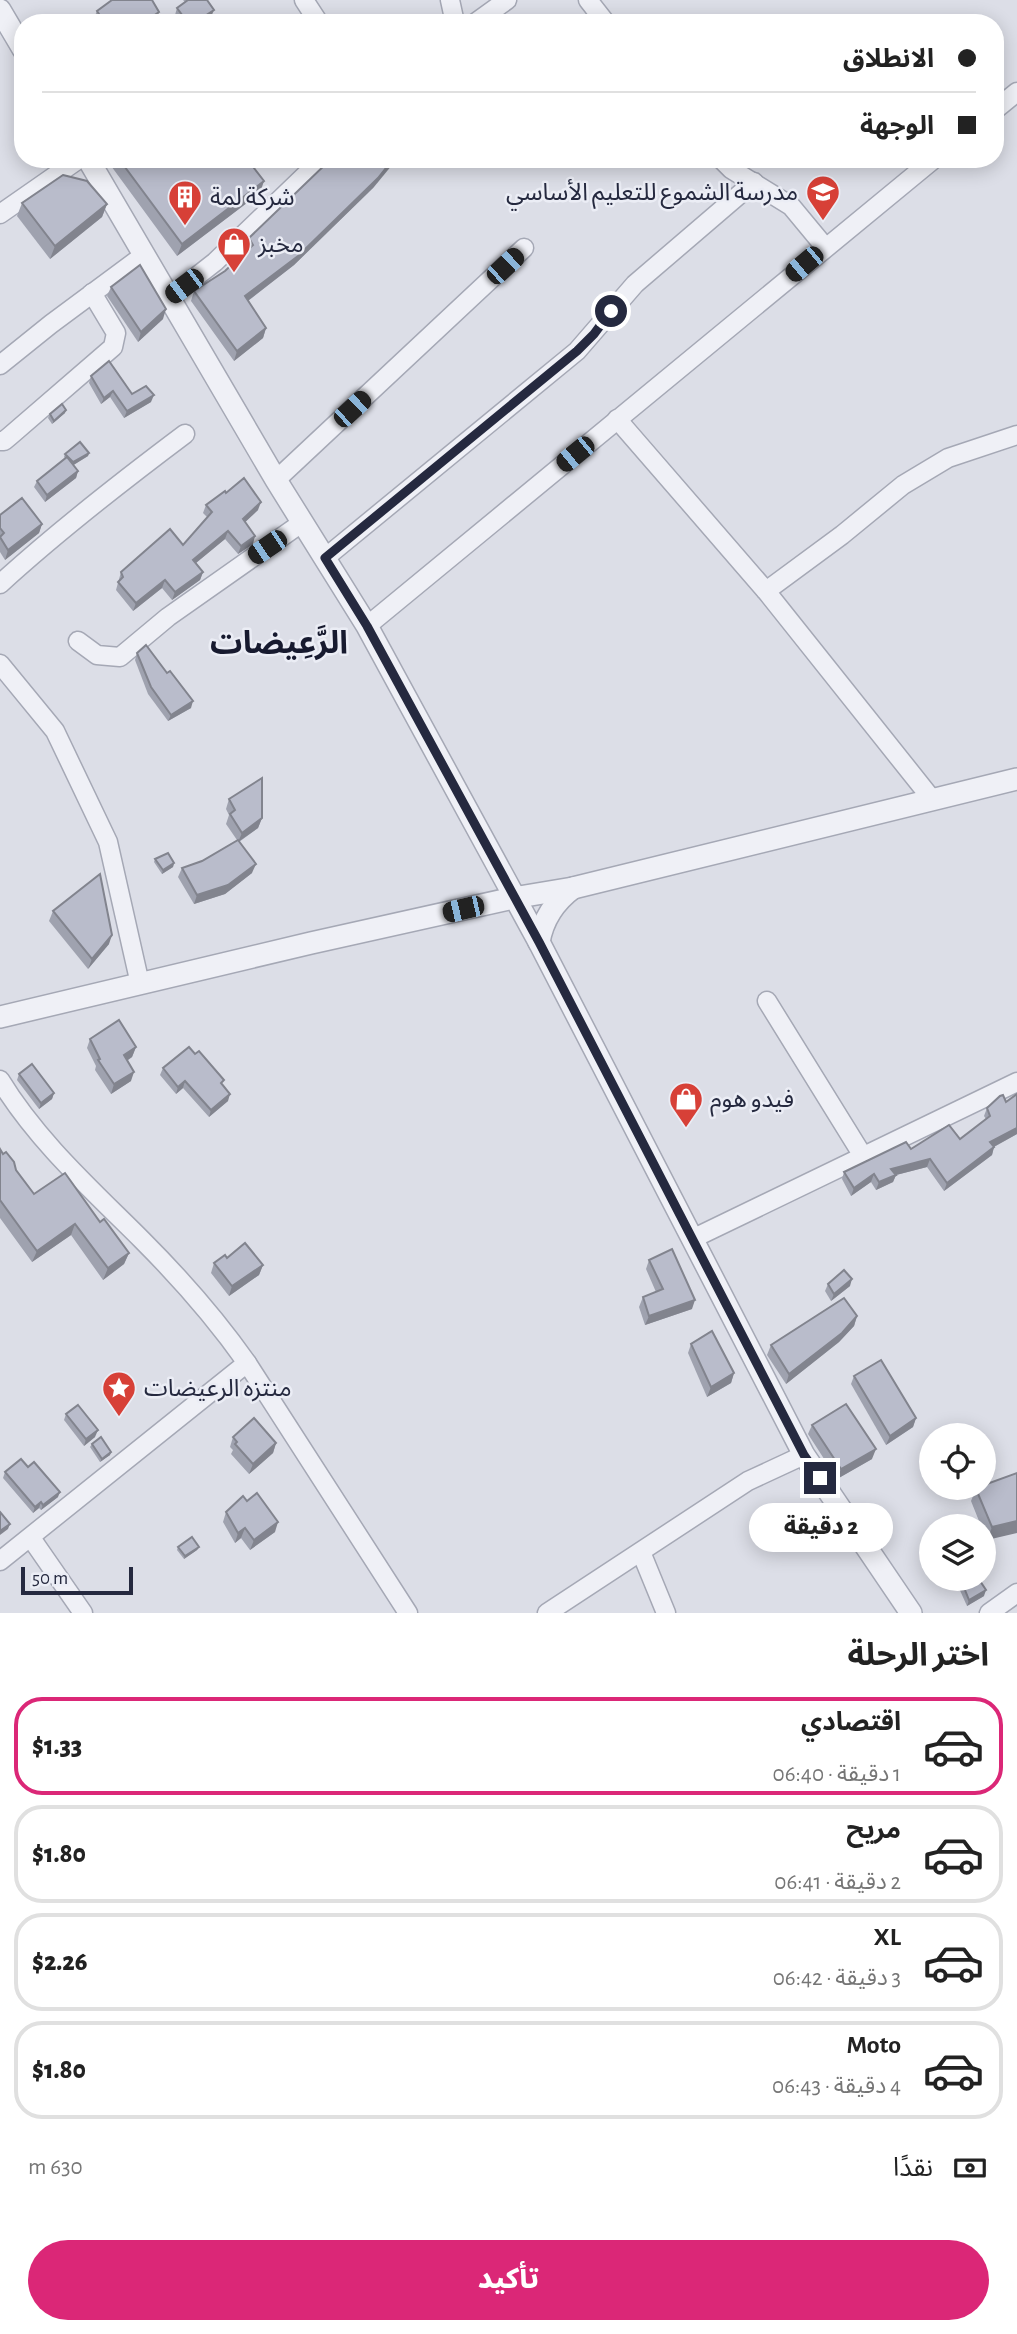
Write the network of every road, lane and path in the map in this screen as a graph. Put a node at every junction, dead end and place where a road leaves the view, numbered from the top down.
1 (506, 0) edge
2 (588, 0) edge
3 (0, 10) edge
4 (487, 14) edge
5 (599, 14) edge
6 (14, 34) edge
7 (66, 168) edge
8 (93, 168) edge
9 (314, 168) edge
10 (730, 168) edge
11 (923, 168) edge
12 (754, 183) junction
13 (0, 214) edge
14 (825, 247) junction
15 (524, 248) dead end
16 (144, 255) junction
17 (92, 293) junction
18 (169, 298) junction
19 (0, 365) edge
20 (617, 419) junction
21 (186, 435) dead end
22 (1017, 435) edge
23 (0, 441) edge
24 (276, 480) junction
25 (303, 522) junction
26 (325, 558) junction
27 (0, 584) edge
28 (766, 591) junction
29 (367, 626) junction
30 (78, 640) dead end
31 (0, 664) edge
32 (1017, 779) edge
33 (931, 798) junction
34 (573, 888) junction
35 (513, 898) junction
36 (539, 942) junction
37 (140, 984) junction
38 (767, 1001) dead end
39 (0, 1017) edge
40 (0, 1080) edge
41 (1017, 1083) edge
42 (863, 1156) junction
43 (692, 1239) junction
44 (247, 1363) junction
45 (804, 1455) junction
46 (31, 1538) junction
47 (641, 1552) junction
48 (0, 1561) edge
49 (1017, 1593) edge
50 (83, 1613) edge
51 (408, 1613) edge
52 (547, 1613) edge
53 (666, 1613) edge
54 (911, 1613) edge
55 (989, 1613) edge

1 - 4 street
2 - 5 street
3 - 6 street
7 - 13 street
8 - 16 street
9 - 18 street
10 - 12 street
11 - 14 street
12 - 14 street
12 - 26 street
14 - 20 street
15 - 24 street
16 - 17 street
16 - 18 street
17 - 19 street
17 - 23 street
18 - 24 street
20 - 28 street
20 - 29 street
21 - 27 street
22 - 28 street
24 - 25 street
25 - 26 street
25 - 30 street
26 - 29 street
28 - 33 street
29 - 35 street
31 - 37 street
32 - 33 street
33 - 34 street
34 - 35 street
34 - 36 street
35 - 36 street
35 - 37 street
36 - 43 street
37 - 39 street
38 - 42 street
40 - 44 street
41 - 42 street
42 - 43 street
43 - 45 street
44 - 46 street
44 - 51 street
45 - 47 street
45 - 54 street
46 - 48 street
46 - 50 street
47 - 52 street
47 - 53 street
49 - 55 street

